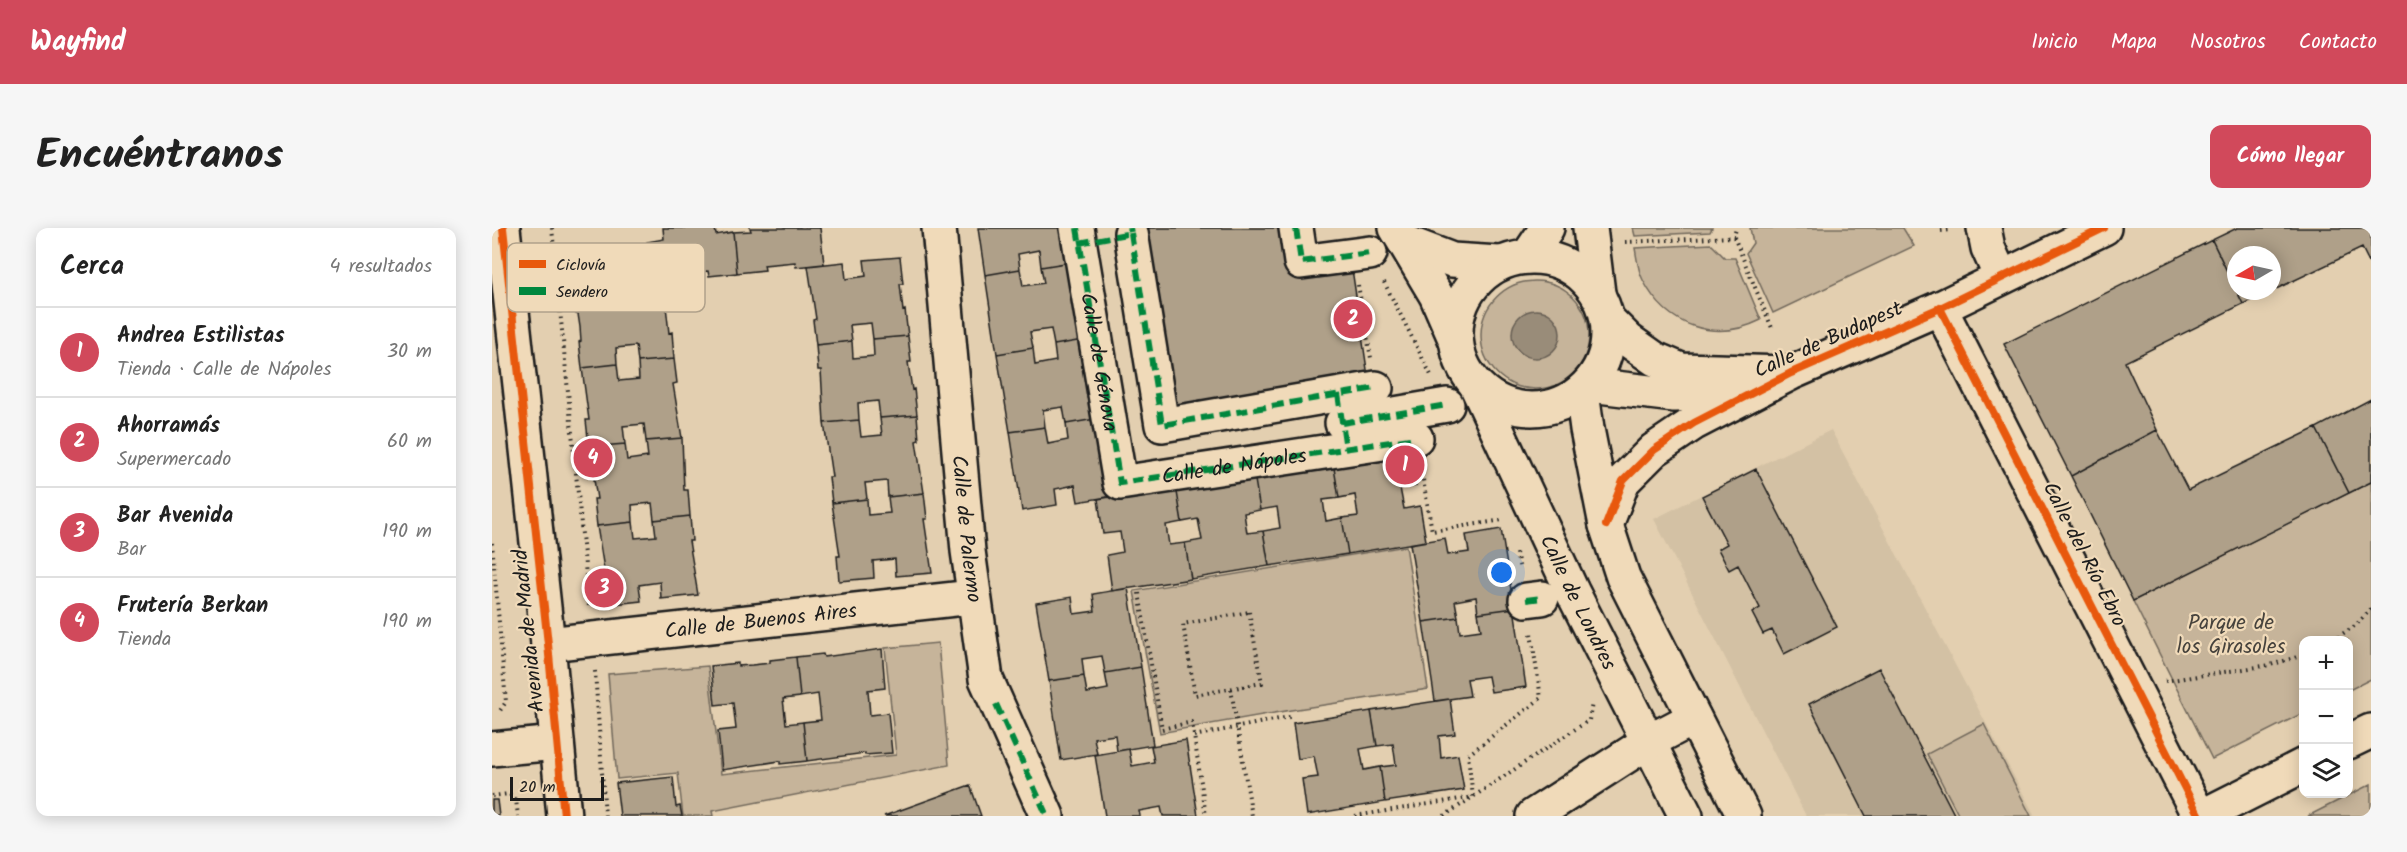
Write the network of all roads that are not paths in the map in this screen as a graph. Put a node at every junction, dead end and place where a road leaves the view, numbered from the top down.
1 (503, 228) edge
2 (939, 228) edge
3 (1296, 228) edge
4 (1547, 228) edge
5 (1590, 228) edge
6 (1984, 228) edge
7 (2104, 228) edge
8 (1131, 231) edge
9 (1078, 235) edge
10 (1401, 235) edge
11 (1362, 254) road end
12 (1514, 260) junction
13 (507, 265) edge
14 (2001, 277) junction
15 (1603, 307) junction
16 (1940, 308) junction
17 (512, 312) edge
18 (1456, 341) junction
19 (1791, 373) junction
20 (1477, 387) junction
21 (1376, 388) road end
22 (1586, 389) junction
23 (1754, 393) junction
24 (1447, 405) road end
25 (1342, 422) junction
26 (1162, 425) joint
27 (1416, 438) road end
28 (1120, 483) joint
29 (1606, 525) junction
30 (974, 597) junction
31 (548, 644) junction
32 (1694, 718) junction
33 (2371, 731) edge
34 (2353, 740) edge
35 (557, 742) junction
36 (1648, 742) junction
37 (492, 750) edge
38 (2299, 767) edge
39 (564, 816) edge
40 (1047, 816) edge
41 (1533, 816) edge
42 (1686, 816) edge
43 (1744, 816) edge
44 (2201, 816) edge

1 - 13 street, Avenida de Madrid
2 - 30 street, Calle de Palermo
3 - 11 street
4 - 12 street
5 - 15 street
6 - 14 street
7 - 14 street, Calle de Budapest
8 - 9 street, Calle de Génova
8 - 26 street, Calle de Génova
9 - 28 street, Calle de Génova
10 - 12 street
10 - 18 street
12 - 15 street
12 - 18 street
14 - 16 street, Calle de Budapest
15 - 19 street, Calle de Budapest
15 - 22 street
16 - 19 street, Calle de Budapest
16 - 44 street, Calle del Río Ebro
17 - 31 street, Avenida de Madrid
18 - 20 street
19 - 23 street, Calle de Budapest
20 - 22 street
20 - 36 street, Calle de Londres
21 - 25 street, Calle de Nápoles
22 - 23 street, Calle de Budapest
22 - 29 street
23 - 29 street, Calle de Budapest
24 - 25 street, Calle de Nápoles
25 - 26 street, Calle de Nápoles
25 - 27 street, Calle de Nápoles
25 - 28 street, Calle de Nápoles
29 - 32 street
30 - 31 street, Calle de Buenos Aires
30 - 40 street, Calle de Palermo
31 - 35 street, Avenida de Madrid
32 - 36 street
32 - 43 street
33 - 34 street
35 - 37 street
35 - 39 street, Avenida de Madrid
36 - 41 street
36 - 42 street, Calle de Londres
38 - 44 street

